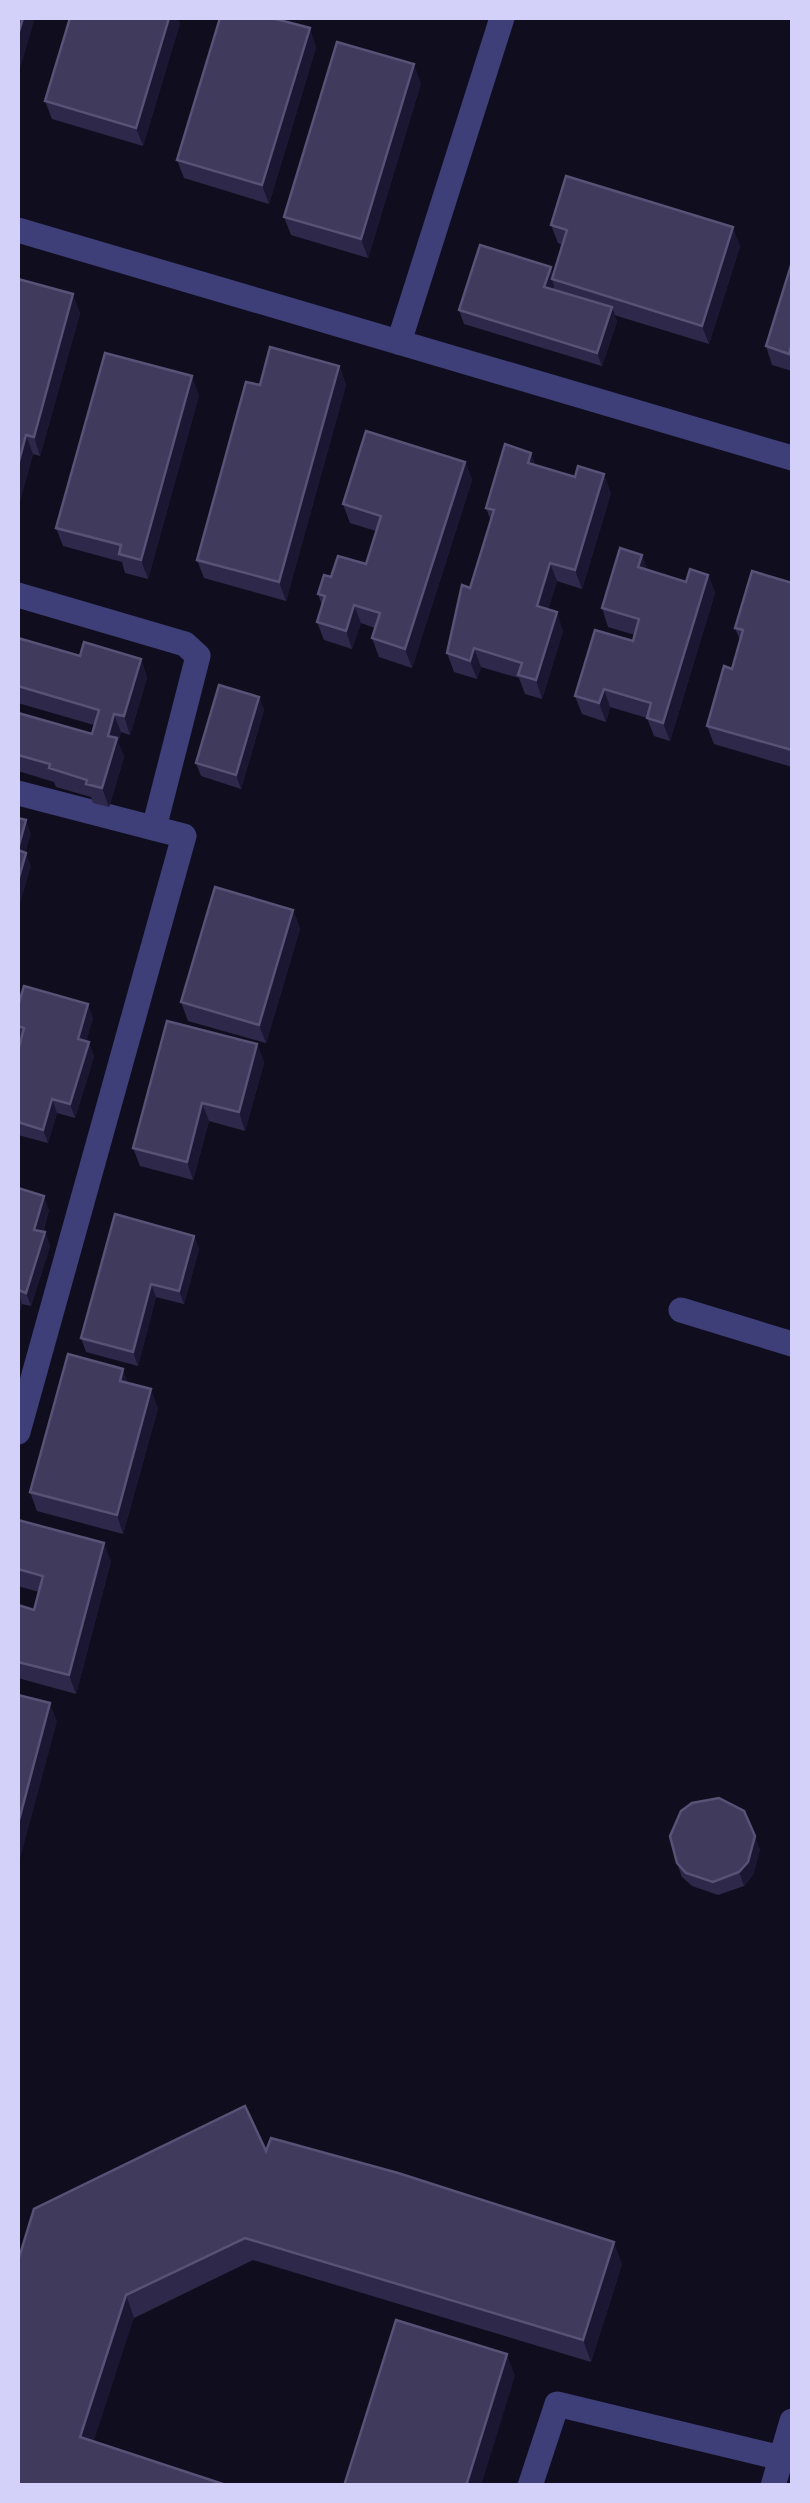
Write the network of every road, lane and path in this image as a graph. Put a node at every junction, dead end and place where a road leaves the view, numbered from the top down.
1 (502, 18) edge
2 (18, 230) edge
3 (398, 342) junction
4 (792, 458) edge
5 (18, 596) edge
6 (18, 792) edge
7 (154, 828) junction
8 (681, 1310) dead end
9 (792, 1344) edge
10 (30, 1350) edge
11 (18, 1432) edge
12 (792, 2421) edge
13 (781, 2458) junction
14 (530, 2486) edge
15 (773, 2486) edge

1 - 3 street
2 - 3 street
3 - 4 street
5 - 7 street
6 - 7 street
7 - 10 street
8 - 9 street
10 - 11 street
12 - 13 street
13 - 14 street
13 - 15 street

